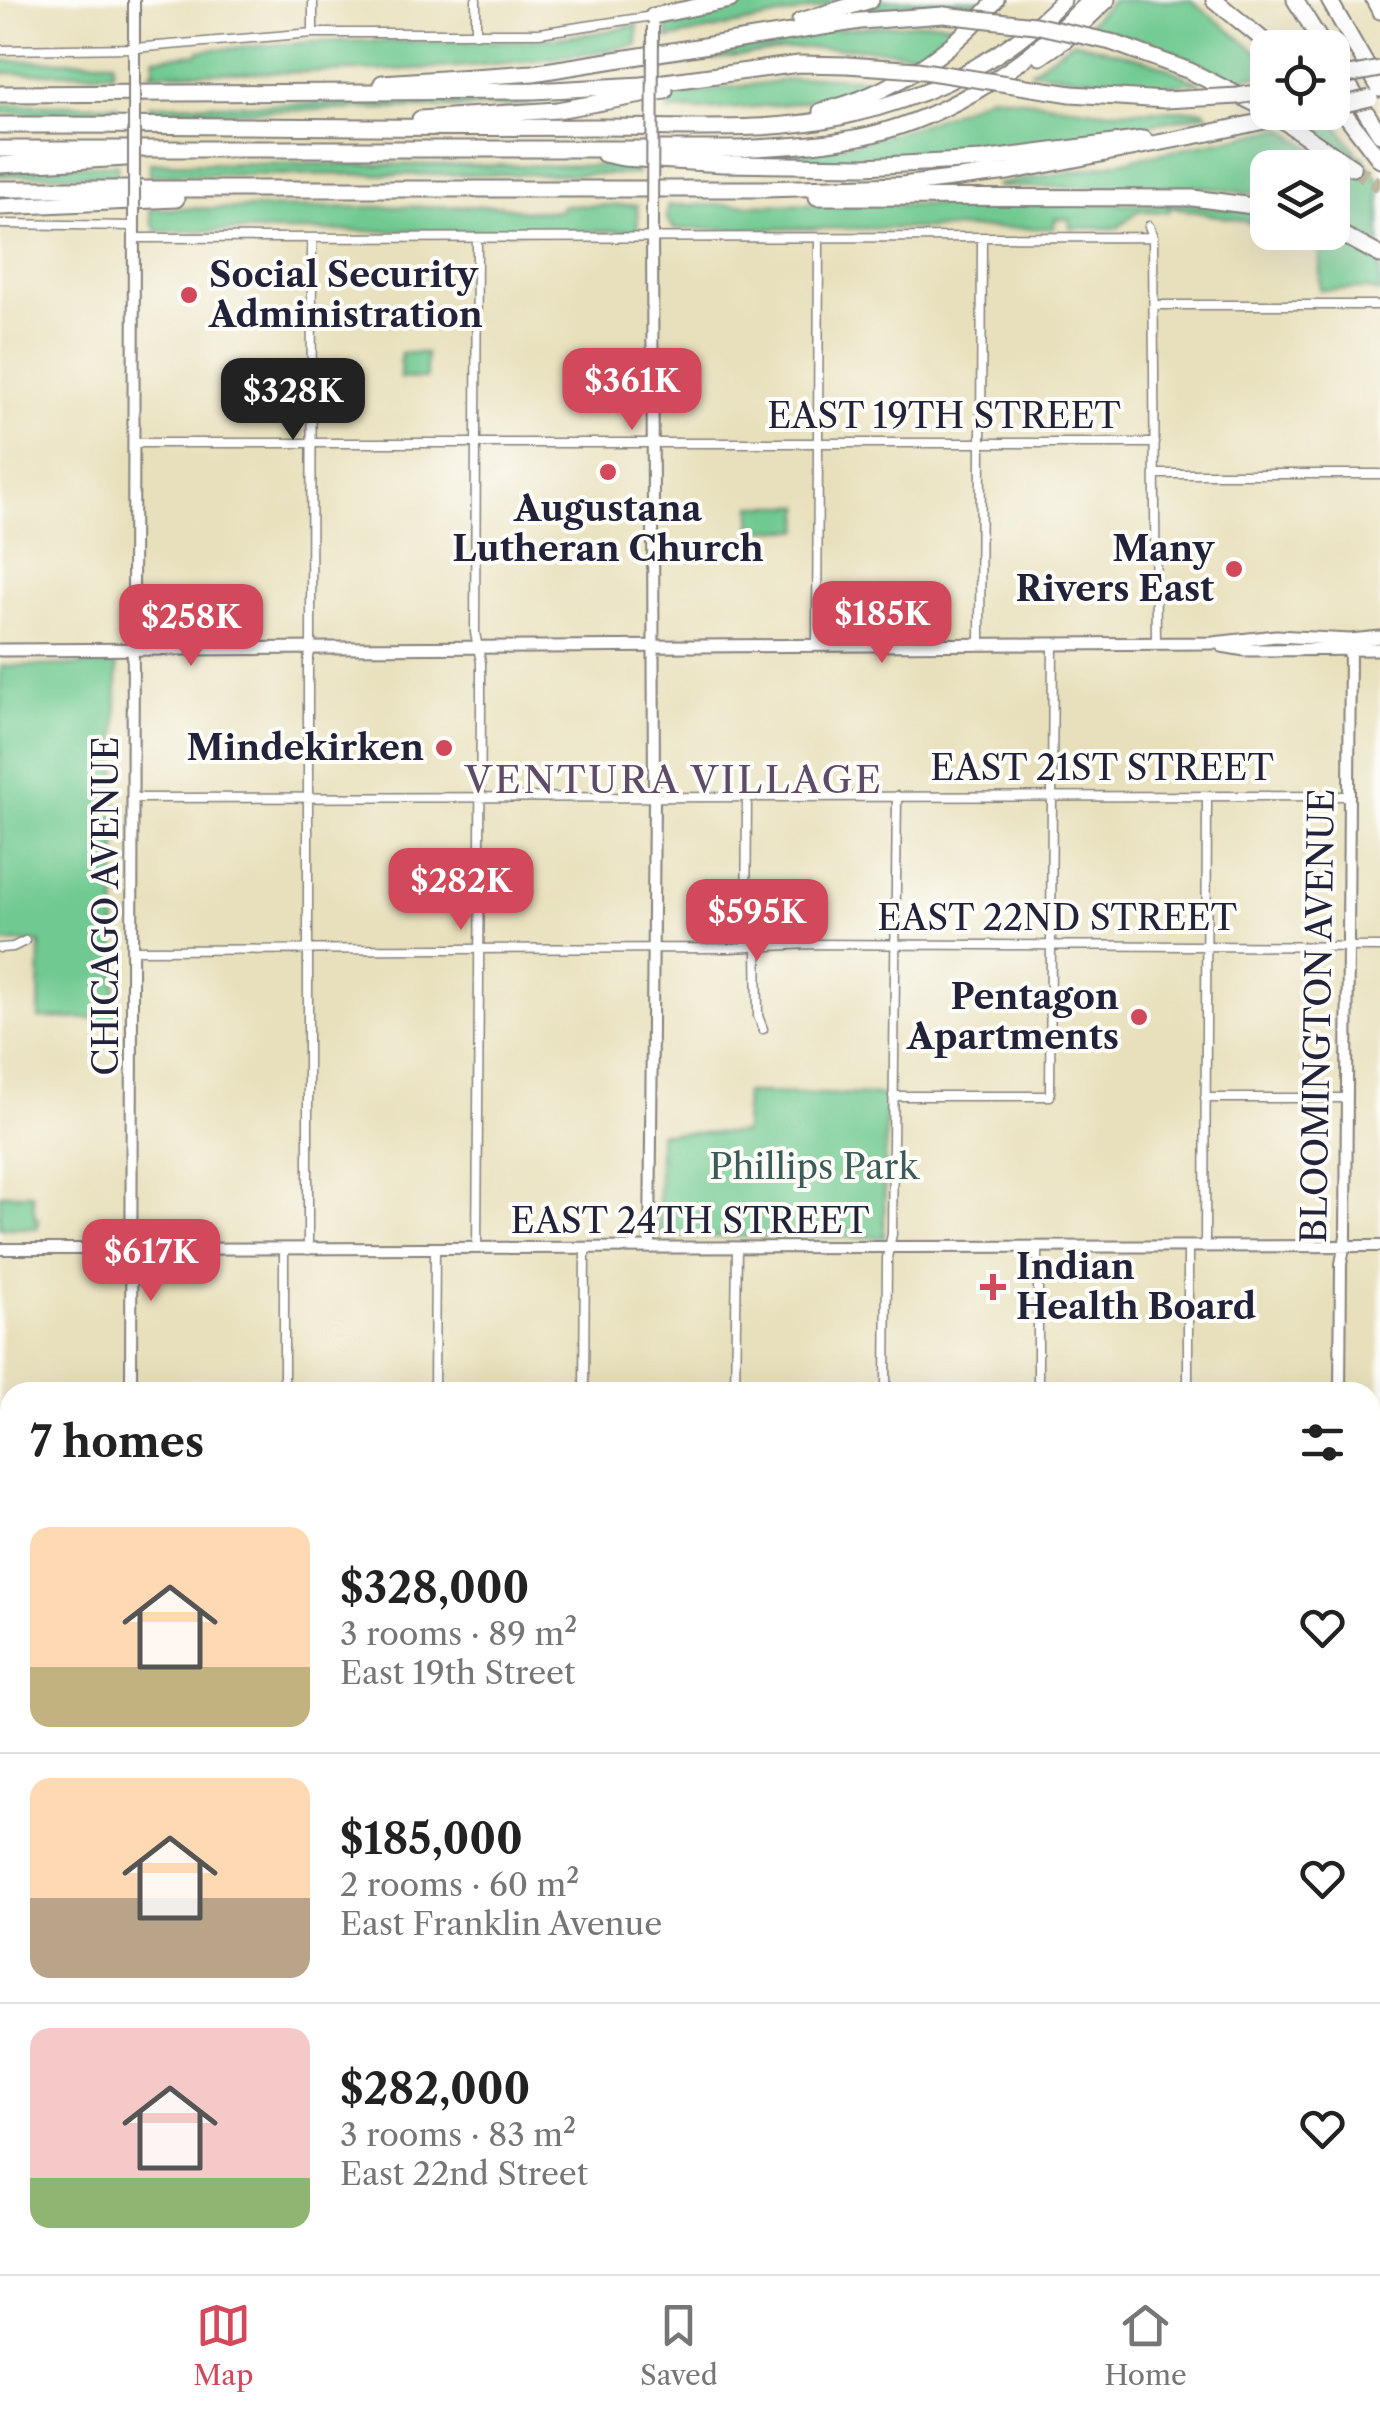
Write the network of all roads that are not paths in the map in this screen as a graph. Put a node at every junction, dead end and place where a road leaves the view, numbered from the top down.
1 (134, 0) edge
2 (313, 0) edge
3 (476, 0) edge
4 (730, 0) edge
5 (870, 0) edge
6 (996, 0) edge
7 (1062, 0) edge
8 (1090, 0) edge
9 (1107, 0) edge
10 (1200, 0) edge
11 (1214, 0) edge
12 (1295, 0) edge
13 (1329, 0) edge
14 (1341, 0) edge
15 (1374, 0) edge
16 (1380, 11) edge
17 (653, 14) edge
18 (1230, 15) junction
19 (1250, 30) edge
20 (1314, 30) edge
21 (313, 33) junction
22 (476, 34) junction
23 (0, 50) edge
24 (134, 54) junction
25 (601, 64) junction
26 (847, 65) junction
27 (1380, 72) edge
28 (1350, 76) edge
29 (1350, 87) edge
30 (1380, 92) edge
31 (0, 94) edge
32 (143, 94) junction
33 (1250, 94) edge
34 (1250, 101) edge
35 (1350, 101) edge
36 (935, 111) junction
37 (1350, 121) edge
38 (1250, 124) edge
39 (0, 125) edge
40 (246, 126) junction
41 (679, 126) junction
42 (1297, 130) edge
43 (1209, 133) junction
44 (1380, 134) edge
45 (576, 147) junction
46 (272, 148) junction
47 (0, 149) edge
48 (1380, 160) edge
49 (0, 166) edge
50 (1353, 168) tunnel mouth
51 (0, 189) edge
52 (388, 190) junction
53 (764, 190) junction
54 (1250, 205) edge
55 (0, 206) edge
56 (0, 224) edge
57 (133, 226) junction
58 (1149, 226) dead end
59 (1153, 237) junction
60 (312, 238) junction
61 (476, 238) junction
62 (819, 238) junction
63 (982, 238) junction
64 (652, 239) junction
65 (1350, 239) edge
66 (1380, 255) edge
67 (1154, 305) junction
68 (1380, 305) edge
69 (134, 443) junction
70 (312, 443) junction
71 (476, 443) junction
72 (818, 443) junction
73 (981, 443) junction
74 (1155, 443) junction
75 (652, 444) junction
76 (1155, 474) junction
77 (1380, 474) edge
78 (1380, 637) edge
79 (980, 644) junction
80 (1054, 644) junction
81 (1156, 644) junction
82 (817, 645) junction
83 (1350, 645) junction
84 (652, 646) junction
85 (479, 647) junction
86 (311, 648) junction
87 (134, 649) junction
88 (0, 650) edge
89 (1380, 650) edge
90 (747, 794) junction
91 (896, 796) junction
92 (1052, 796) junction
93 (1207, 796) junction
94 (1350, 796) junction
95 (134, 798) junction
96 (308, 798) junction
97 (481, 798) junction
98 (654, 798) junction
99 (24, 941) dead end
100 (895, 944) junction
101 (746, 946) junction
102 (757, 946) junction
103 (1051, 946) junction
104 (1207, 947) junction
105 (1350, 947) junction
106 (1380, 947) edge
107 (0, 948) edge
108 (479, 948) junction
109 (651, 948) junction
110 (134, 950) junction
111 (308, 950) junction
112 (762, 1028) dead end
113 (894, 1096) junction
114 (1205, 1098) junction
115 (1347, 1098) junction
116 (1188, 1246) junction
117 (1204, 1246) junction
118 (1344, 1246) junction
119 (1380, 1246) edge
120 (1038, 1247) junction
121 (650, 1248) junction
122 (890, 1248) junction
123 (0, 1249) edge
124 (132, 1249) junction
125 (435, 1249) junction
126 (477, 1249) junction
127 (585, 1249) junction
128 (737, 1249) junction
129 (308, 1250) junction
130 (284, 1251) junction
131 (131, 1382) edge
132 (284, 1382) edge
133 (434, 1382) edge
134 (584, 1382) edge
135 (735, 1382) edge
136 (886, 1382) edge
137 (1038, 1382) edge
138 (1188, 1382) edge
139 (1340, 1382) edge

1 - 24 street, CHICAGO AVENUE
2 - 21 street
3 - 22 street
4 - 17 highway
5 - 25 highway
6 - 41 highway
7 - 41 highway
8 - 36 highway
9 - 36 highway
10 - 18 highway
11 - 18 highway
12 - 20 highway
13 - 30 highway
14 - 27 highway
15 - 16 highway
17 - 22 street
17 - 64 street, bridge
18 - 19 highway
21 - 22 street
21 - 24 street
23 - 24 street
24 - 57 street, CHICAGO AVENUE, bridge
25 - 32 highway
25 - 34 highway, bridge
26 - 32 highway
26 - 33 highway, bridge
26 - 40 highway
27 - 28 highway, bridge
29 - 44 highway
30 - 35 highway, bridge
31 - 32 highway
36 - 45 highway
37 - 48 highway
38 - 43 highway, bridge
39 - 40 highway
40 - 41 highway
42 - 50 highway
43 - 45 highway
43 - 53 highway
45 - 46 highway
46 - 47 highway
46 - 49 highway
51 - 52 highway
52 - 53 highway
52 - 55 highway
53 - 54 highway
56 - 57 street
57 - 60 street
57 - 69 street, CHICAGO AVENUE
58 - 59 street
59 - 63 street
59 - 67 street
60 - 61 street
60 - 70 street
61 - 64 street
61 - 71 street
62 - 63 street
62 - 64 street
62 - 72 street
63 - 73 street
64 - 75 street
65 - 66 highway
67 - 68 street
67 - 74 street
69 - 70 street, EAST 19TH STREET
69 - 87 street, CHICAGO AVENUE
70 - 71 street, EAST 19TH STREET
70 - 86 street
71 - 75 street, EAST 19TH STREET
71 - 85 street
72 - 73 street, EAST 19TH STREET
72 - 75 street, EAST 19TH STREET
72 - 82 street
73 - 74 street, EAST 19TH STREET
73 - 79 street
74 - 76 street
75 - 84 street
76 - 77 street, EAST 19TH STREET
76 - 81 street
78 - 83 main road
79 - 80 main road
79 - 82 main road
80 - 81 main road
80 - 92 street
81 - 83 main road
82 - 84 main road
83 - 89 main road
83 - 94 street, BLOOMINGTON AVENUE
84 - 85 main road
84 - 98 street
85 - 86 main road
85 - 97 street
86 - 87 main road
86 - 96 street
87 - 88 main road
87 - 95 street, CHICAGO AVENUE
90 - 91 street, EAST 21ST STREET
90 - 98 street, EAST 21ST STREET
90 - 101 street
91 - 92 street, EAST 21ST STREET
91 - 100 street
92 - 93 street, EAST 21ST STREET
92 - 103 street
93 - 94 street, EAST 21ST STREET
93 - 104 street
94 - 105 street, BLOOMINGTON AVENUE
95 - 96 street, EAST 21ST STREET
95 - 110 street, CHICAGO AVENUE
96 - 97 street, EAST 21ST STREET
96 - 111 street
97 - 98 street, EAST 21ST STREET
97 - 108 street
98 - 109 street
99 - 107 street
100 - 102 street, EAST 22ND STREET
100 - 103 street, EAST 22ND STREET
100 - 113 street
101 - 102 street, EAST 22ND STREET
101 - 109 street, EAST 22ND STREET
102 - 112 street
103 - 104 street, EAST 22ND STREET
103 - 113 street
104 - 105 street, EAST 22ND STREET
104 - 114 street
105 - 106 street, EAST 22ND STREET
105 - 115 street, BLOOMINGTON AVENUE
108 - 109 street, EAST 22ND STREET
108 - 111 street, EAST 22ND STREET
108 - 126 street
109 - 121 street
110 - 111 street, EAST 22ND STREET
110 - 124 street, CHICAGO AVENUE
111 - 129 street
113 - 122 street
114 - 115 street
114 - 117 street
115 - 118 street, BLOOMINGTON AVENUE
116 - 117 street, EAST 24TH STREET
116 - 120 street, EAST 24TH STREET
116 - 138 street
117 - 118 street, EAST 24TH STREET
118 - 119 street, EAST 24TH STREET
118 - 139 street, BLOOMINGTON AVENUE
120 - 122 street, EAST 24TH STREET
120 - 137 street
121 - 127 street, EAST 24TH STREET
121 - 128 street, EAST 24TH STREET
122 - 128 street, EAST 24TH STREET
122 - 136 street
123 - 124 street, EAST 24TH STREET
124 - 130 street, EAST 24TH STREET
124 - 131 street, CHICAGO AVENUE
125 - 126 street, EAST 24TH STREET
125 - 129 street, EAST 24TH STREET
125 - 133 street
126 - 127 street, EAST 24TH STREET
127 - 134 street
128 - 135 street
129 - 130 street, EAST 24TH STREET
130 - 132 street

